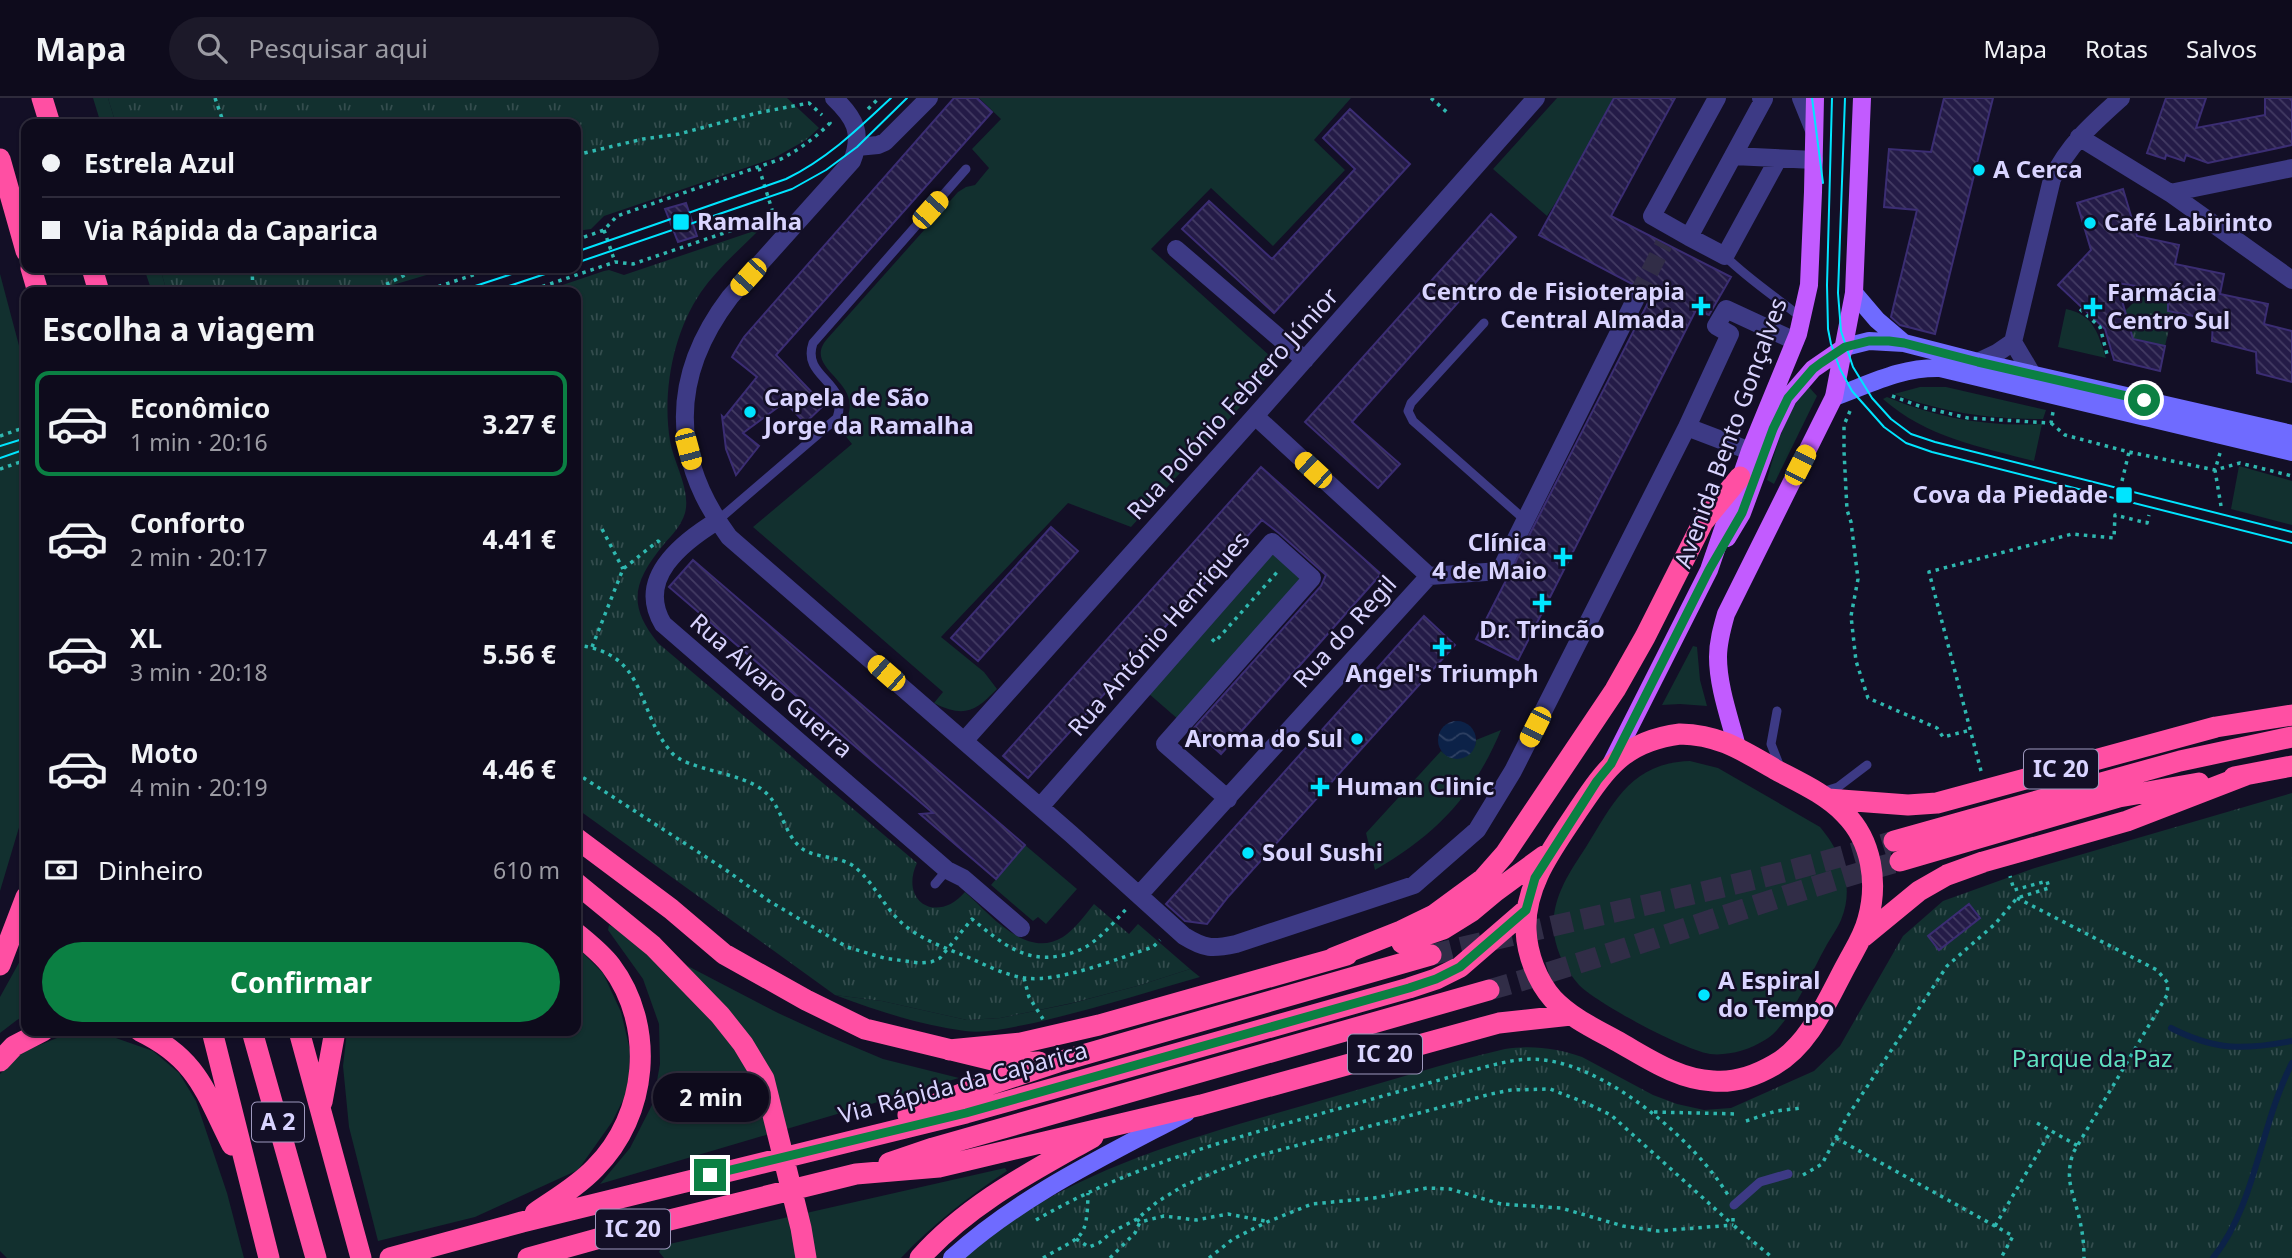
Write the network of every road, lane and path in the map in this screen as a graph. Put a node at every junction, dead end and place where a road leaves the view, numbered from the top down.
1 (42, 98) edge
2 (215, 98) edge
3 (834, 98) edge
4 (929, 98) edge
5 (1431, 98) edge
6 (1536, 98) edge
7 (1717, 98) edge
8 (1761, 98) edge
9 (1801, 98) edge
10 (1815, 98) edge
11 (1862, 98) edge
12 (2121, 98) edge
13 (1450, 116) dead end
14 (48, 119) edge
15 (223, 119) edge
16 (1815, 131) junction
17 (2079, 137) junction
18 (857, 147) junction
19 (581, 154) edge
20 (1734, 156) junction
21 (0, 159) edge
22 (1778, 159) junction
23 (1814, 160) junction
24 (759, 168) junction
25 (2292, 168) edge
26 (966, 169) dead end
27 (2170, 193) junction
28 (783, 210) dead end
29 (774, 216) junction
30 (604, 230) junction
31 (21, 233) edge
32 (1689, 237) junction
33 (581, 238) edge
34 (1176, 248) dead end
35 (1725, 256) junction
36 (615, 262) junction
37 (409, 273) edge
38 (479, 273) edge
39 (2292, 279) edge
40 (381, 287) edge
41 (437, 287) edge
42 (541, 287) edge
43 (1854, 293) junction
44 (1637, 296) tunnel mouth
45 (2080, 309) dead end
46 (1802, 319) junction
47 (1484, 323) dead end
48 (1796, 341) junction
49 (2013, 342) junction
50 (1904, 343) junction
51 (1845, 347) junction
52 (2108, 358) dead end
53 (1305, 360) junction
54 (1978, 362) junction
55 (2032, 374) junction
56 (1885, 390) dead end
57 (2056, 396) junction
58 (1834, 397) junction
59 (1850, 411) dead end
60 (1255, 416) junction
61 (2051, 423) junction
62 (1687, 427) junction
63 (21, 429) edge
64 (2292, 434) edge
65 (2226, 435) junction
66 (0, 436) edge
67 (1750, 451) junction
68 (2129, 452) junction
69 (2292, 452) edge
70 (21, 462) edge
71 (0, 469) edge
72 (2215, 470) junction
73 (2292, 476) edge
74 (1740, 477) junction
75 (2122, 481) dead end
76 (2221, 506) dead end
77 (2149, 515) dead end
78 (1525, 520) junction
79 (717, 522) junction
80 (602, 529) dead end
81 (658, 541) dead end
82 (1289, 558) junction
83 (623, 569) junction
84 (1709, 570) junction
85 (1429, 576) junction
86 (1216, 642) dead end
87 (581, 646) edge
88 (592, 647) junction
89 (1777, 711) dead end
90 (2292, 715) edge
91 (1970, 730) junction
92 (2292, 737) edge
93 (964, 741) junction
94 (1738, 747) junction
95 (1611, 764) junction
96 (1867, 765) dead end
97 (2292, 766) edge
98 (1980, 769) dead end
99 (1781, 772) junction
100 (2246, 775) junction
101 (581, 776) edge
102 (1823, 796) junction
103 (1228, 799) junction
104 (1040, 807) junction
105 (581, 842) edge
106 (1551, 851) junction
107 (947, 870) junction
108 (935, 884) dead end
109 (581, 887) edge
110 (2014, 890) dead end
111 (1139, 895) junction
112 (2017, 898) junction
113 (21, 910) edge
114 (1526, 910) junction
115 (1172, 926) junction
116 (1021, 928) dead end
117 (581, 937) edge
118 (1861, 938) junction
119 (947, 948) junction
120 (1431, 955) tunnel mouth
121 (1333, 958) junction
122 (0, 965) edge
123 (1024, 978) junction
124 (1489, 989) tunnel mouth
125 (1029, 997) dead end
126 (1571, 1015) junction
127 (33, 1036) edge
128 (151, 1036) edge
129 (213, 1036) edge
130 (253, 1036) edge
131 (300, 1036) edge
132 (334, 1036) edge
133 (949, 1050) junction
134 (0, 1061) edge
135 (1058, 1062) junction
136 (1201, 1105) junction
137 (321, 1107) junction
138 (1802, 1108) dead end
139 (1652, 1112) junction
140 (1740, 1114) dead end
141 (1746, 1121) dead end
142 (2037, 1123) dead end
143 (1117, 1124) junction
144 (2051, 1131) junction
145 (1836, 1138) junction
146 (844, 1141) junction
147 (2078, 1146) junction
148 (856, 1174) junction
149 (1788, 1174) dead end
150 (1801, 1176) dead end
151 (250, 1179) junction
152 (1088, 1202) dead end
153 (1734, 1205) junction
154 (1138, 1220) junction
155 (522, 1222) junction
156 (1267, 1222) junction
157 (1030, 1224) dead end
158 (1733, 1225) junction
159 (1995, 1226) junction
160 (1076, 1239) junction
161 (269, 1258) edge
162 (316, 1258) edge
163 (361, 1258) edge
164 (390, 1258) edge
165 (528, 1258) edge
166 (806, 1258) edge
167 (920, 1258) edge
168 (952, 1258) edge
169 (1043, 1258) edge
170 (1110, 1258) edge
171 (1209, 1258) edge
172 (1773, 1258) edge
173 (2001, 1258) edge
174 (2084, 1258) edge

1 - 14 highway
2 - 15 path
3 - 18 street
4 - 18 street
5 - 13 path
6 - 53 street, Rua Polónio Febrero Júnior
7 - 32 street
8 - 20 street
9 - 16 street
10 - 16 main road, Avenida Bento Gonçalves
11 - 43 main road
12 - 17 street
16 - 23 main road, Avenida Bento Gonçalves
17 - 27 street
17 - 49 street
18 - 79 street
19 - 24 path
20 - 22 street
20 - 32 street
21 - 31 highway
22 - 23 street
22 - 35 street
23 - 46 main road, Avenida Bento Gonçalves
24 - 29 path
24 - 30 path
25 - 27 street
26 - 79 lane
27 - 39 street
28 - 29 path
29 - 36 path
30 - 33 path
30 - 36 path
32 - 35 street
34 - 53 street
35 - 46 lane
36 - 42 path
37 - 40 path
38 - 41 path
43 - 50 main road
43 - 51 main road
44 - 78 street
45 - 52 path
46 - 48 main road, Avenida Bento Gonçalves
47 - 78 lane
48 - 62 street
48 - 67 main road, Avenida Bento Gonçalves
49 - 54 street
49 - 55 street
50 - 51 main road
50 - 54 main road
51 - 58 main road
51 - 84 main road
53 - 60 street, Rua Polónio Febrero Júnior
54 - 55 main road
55 - 64 main road
56 - 61 path
57 - 58 main road
57 - 61 path
57 - 65 main road
58 - 94 main road
59 - 91 path
60 - 85 street, Rua do Regil
60 - 93 street, Rua Polónio Febrero Júnior
61 - 68 path
62 - 67 street
62 - 115 street
63 - 66 path
65 - 69 main road
65 - 72 path
67 - 74 main road, Avenida Bento Gonçalves
68 - 72 path
68 - 75 path
70 - 71 path
72 - 73 path
72 - 76 path
74 - 84 main road, Avenida Bento Gonçalves
74 - 121 highway
77 - 91 path
78 - 85 street
79 - 93 street
79 - 107 street, Rua Álvaro Guerra
80 - 83 path
81 - 83 path
82 - 86 path
82 - 103 street, Rua António Henriques
82 - 104 street, Rua António Henriques
83 - 88 path
84 - 95 main road, Avenida Bento Gonçalves
85 - 103 street, Rua do Regil
87 - 88 path
88 - 119 path
89 - 99 lane
90 - 102 highway, IC 20
91 - 98 path
92 - 100 highway
93 - 104 street
94 - 95 highway
94 - 99 highway
95 - 106 highway
96 - 102 lane
97 - 100 highway
99 - 102 highway
100 - 118 highway
101 - 119 path
102 - 118 highway
103 - 111 street, Rua do Regil
104 - 111 street
105 - 133 highway
106 - 114 highway
106 - 121 highway
107 - 108 lane
107 - 116 street, Rua Álvaro Guerra
109 - 166 highway
110 - 112 path
111 - 115 street
111 - 119 path
112 - 145 path
112 - 147 path
113 - 122 highway
114 - 126 highway
114 - 146 highway, Via Rápida da Caparica / IC 20
115 - 123 path
117 - 155 highway
118 - 126 highway
119 - 123 path
120 - 135 highway
121 - 133 highway
123 - 125 path
124 - 148 highway
126 - 136 highway, IC 20
127 - 134 highway
128 - 151 highway
129 - 151 highway, A 2
130 - 162 highway, A 2
131 - 137 highway, A 2
132 - 137 highway
133 - 135 highway
135 - 146 highway
136 - 143 highway, IC 20
136 - 168 main road
137 - 163 highway, A 2
138 - 141 path
139 - 140 path
139 - 153 path
139 - 157 path
142 - 144 path
143 - 148 highway, IC 20
143 - 167 highway
144 - 147 path
144 - 159 path
145 - 150 path
145 - 159 path
146 - 155 highway, Via Rápida da Caparica / IC 20
147 - 174 path
148 - 165 highway, IC 20
149 - 153 lane
151 - 161 highway
152 - 160 path
153 - 158 path
154 - 156 path
154 - 158 path
154 - 160 path
154 - 170 path
155 - 164 highway, Via Rápida da Caparica / IC 20
156 - 158 path
156 - 171 path
158 - 172 path
159 - 173 path
160 - 169 path

